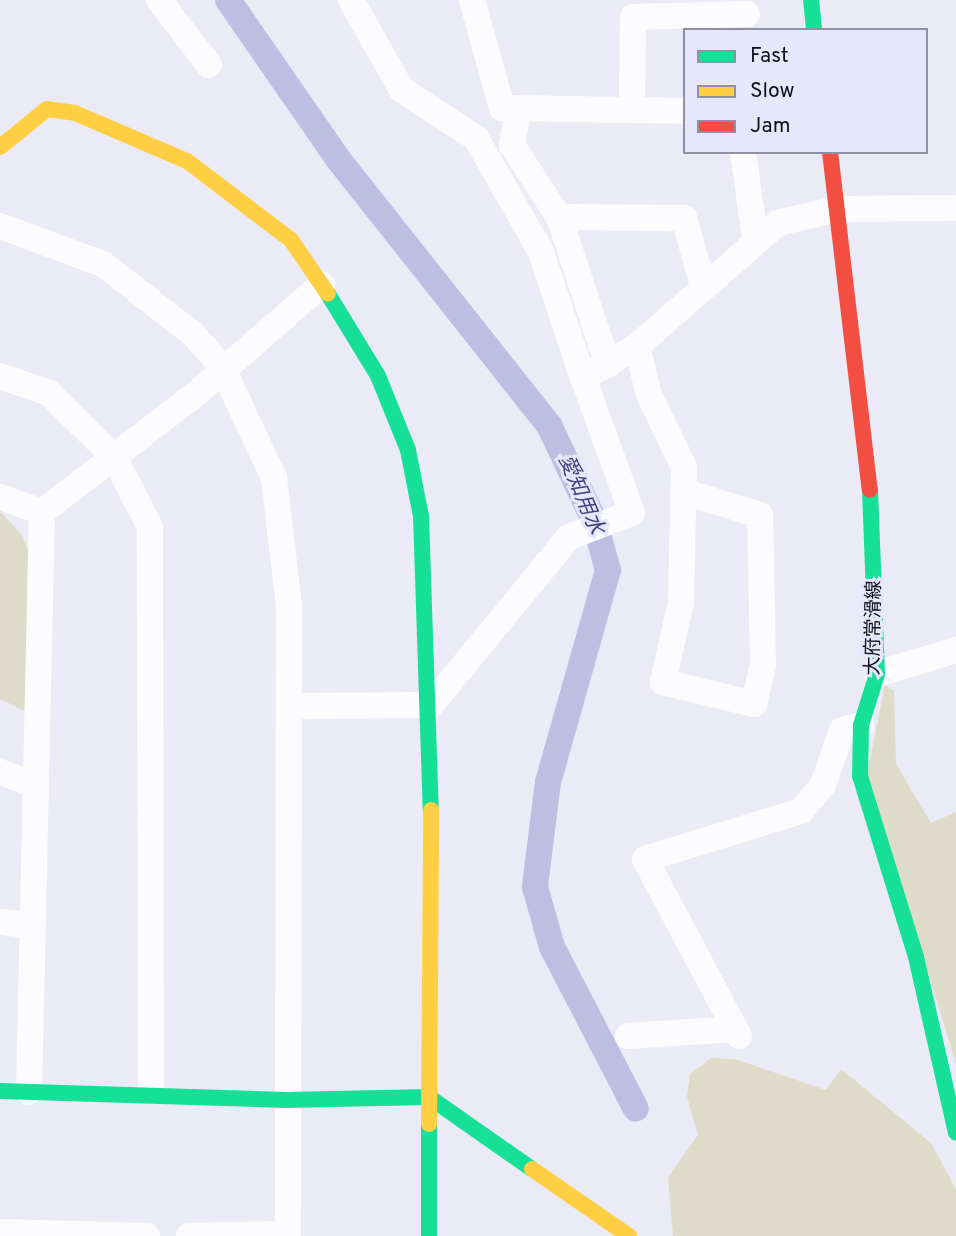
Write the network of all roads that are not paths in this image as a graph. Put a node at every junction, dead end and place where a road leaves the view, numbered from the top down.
1 (159, 0) edge
2 (351, 0) edge
3 (472, 0) edge
4 (811, 0) edge
5 (748, 15) edge
6 (814, 28) edge
7 (209, 65) dead end
8 (519, 108) junction
9 (632, 110) junction
10 (683, 111) edge
11 (0, 147) edge
12 (743, 154) edge
13 (830, 154) edge
14 (956, 208) edge
15 (837, 209) junction
16 (559, 216) junction
17 (0, 226) edge
18 (755, 237) junction
19 (322, 284) junction
20 (703, 285) junction
21 (637, 346) junction
22 (608, 365) junction
23 (222, 367) junction
24 (0, 376) edge
25 (583, 378) junction
26 (114, 457) junction
27 (685, 492) junction
28 (0, 497) edge
29 (42, 512) junction
30 (956, 650) edge
31 (877, 674) junction
32 (431, 705) junction
33 (290, 706) junction
34 (861, 725) junction
35 (0, 772) edge
36 (31, 783) junction
37 (0, 922) edge
38 (29, 925) junction
39 (628, 1036) dead end
40 (0, 1091) edge
41 (151, 1091) junction
42 (29, 1092) junction
43 (429, 1097) junction
44 (286, 1100) junction
45 (956, 1133) edge
46 (601, 1228) edge
47 (0, 1231) edge
48 (41, 1235) edge
49 (288, 1235) edge
50 (147, 1236) edge
51 (190, 1236) edge
52 (429, 1236) edge
53 (629, 1236) edge

1 - 7 street
2 - 25 street
3 - 8 street
4 - 6 street
5 - 9 street
8 - 9 street
8 - 16 street
9 - 10 street
11 - 19 street
12 - 18 street
13 - 15 street, 大府常滑線
14 - 15 street
15 - 18 street
15 - 31 street, 大府常滑線
16 - 20 street
16 - 22 street
17 - 23 street
18 - 20 street
19 - 23 street
19 - 32 street
20 - 21 street
21 - 22 street
21 - 27 street
22 - 25 street
23 - 26 street
23 - 33 street
24 - 26 street
25 - 32 street
26 - 29 street
26 - 41 street
27 - 27 street
28 - 29 street
29 - 36 street
30 - 31 street
31 - 34 street, 大府常滑線
32 - 33 street
32 - 43 street
33 - 44 street
34 - 39 street
34 - 45 street, 大府常滑線
35 - 36 street
36 - 38 street
37 - 38 street
38 - 42 street
40 - 42 street
41 - 42 street
41 - 44 street
43 - 44 street
43 - 46 street
43 - 52 street
44 - 49 street
46 - 53 street
47 - 48 street
48 - 50 street
49 - 51 street

